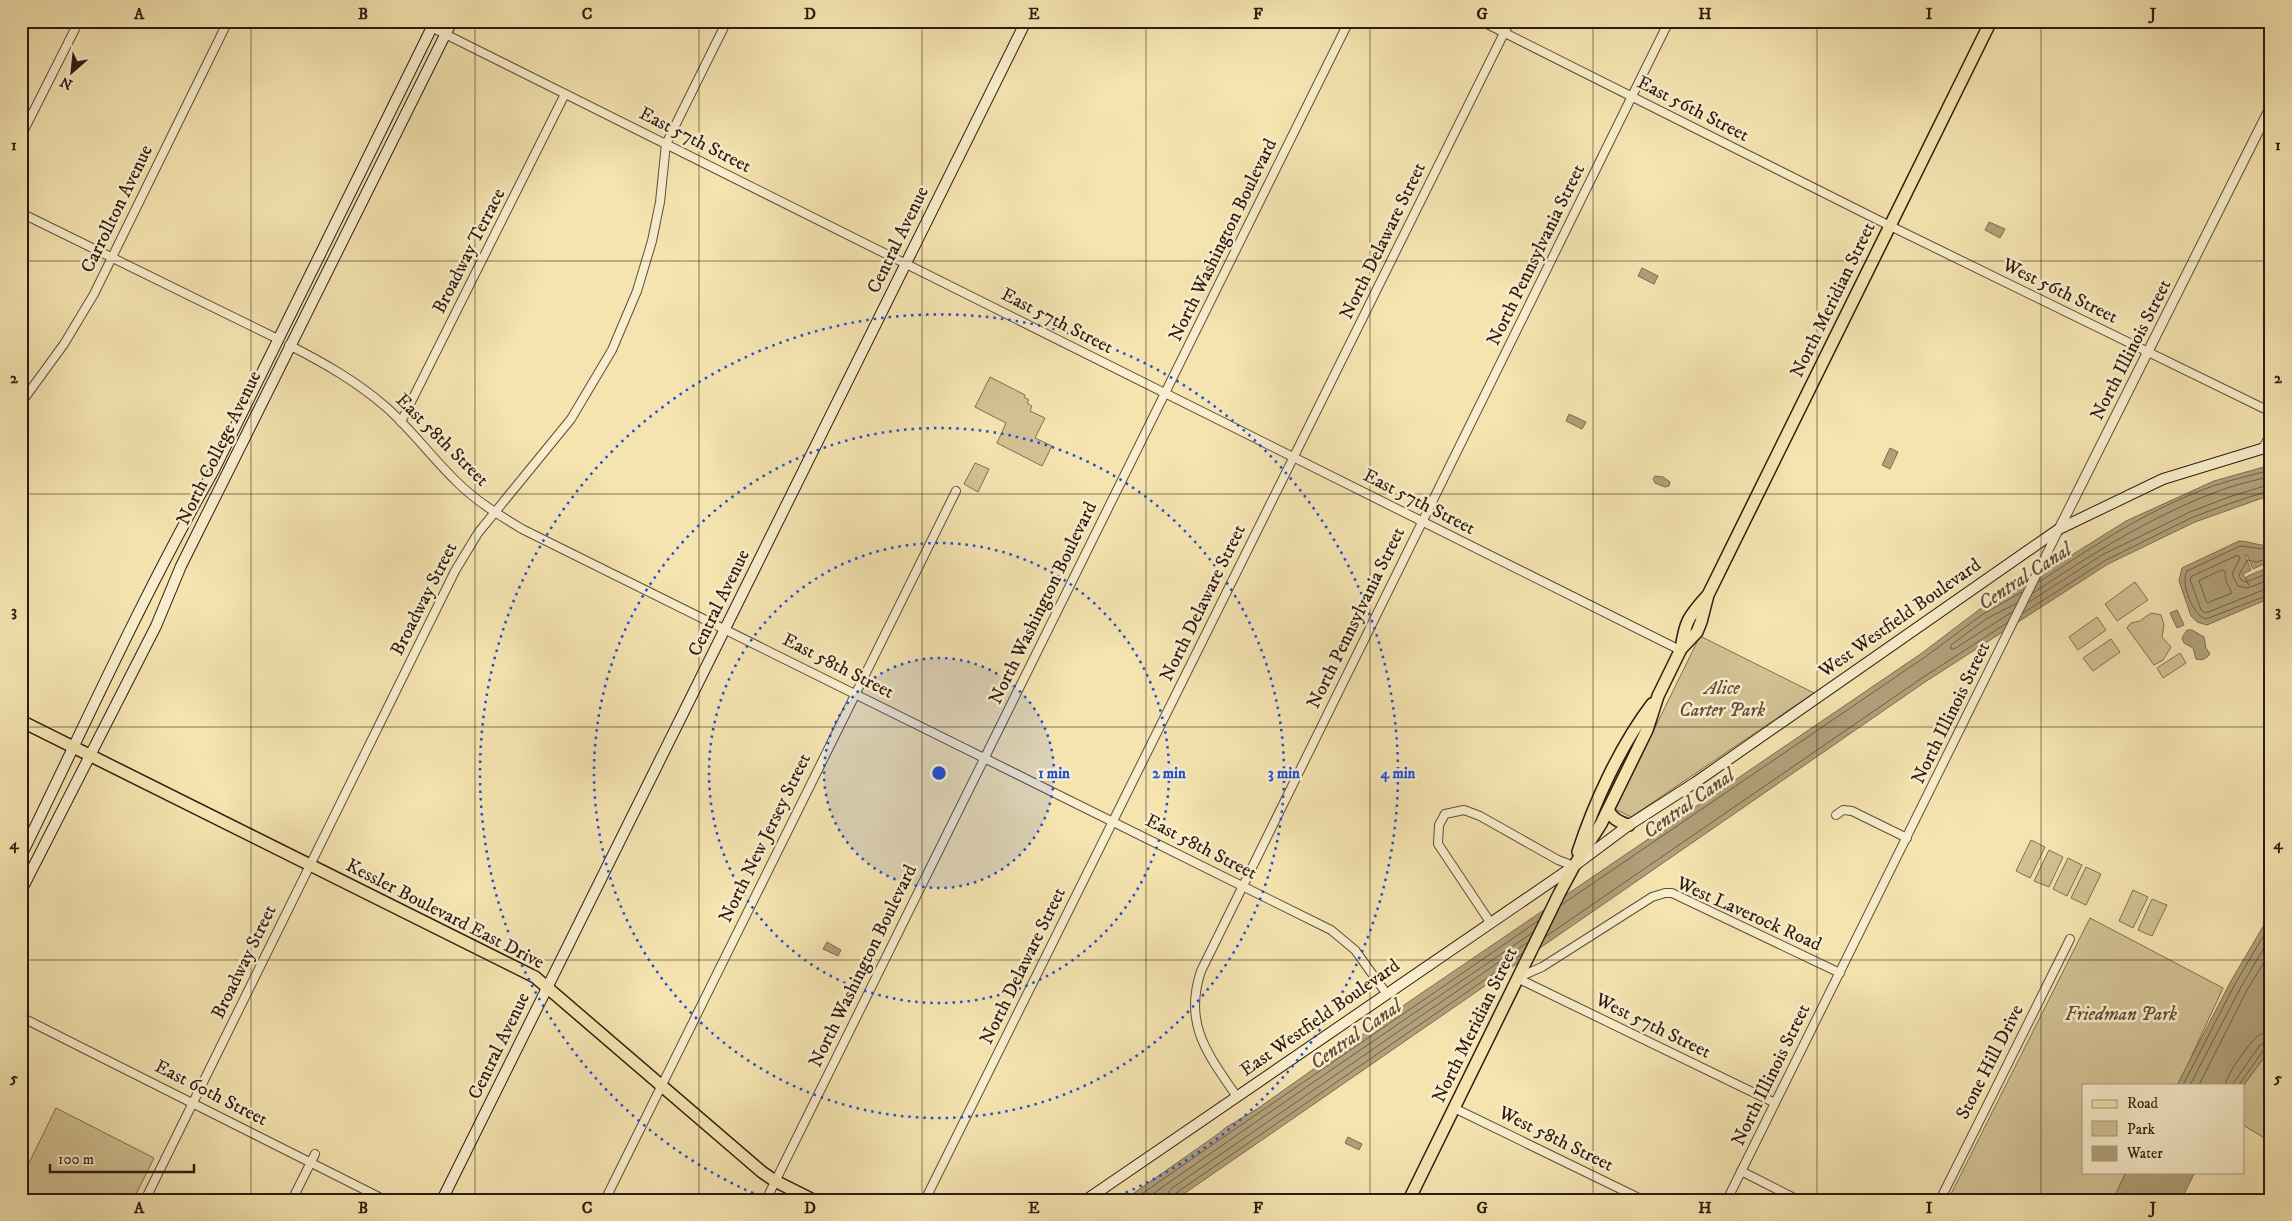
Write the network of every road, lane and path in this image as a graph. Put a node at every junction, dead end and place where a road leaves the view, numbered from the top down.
1 (78, 21) edge
2 (228, 21) edge
3 (419, 21) edge
4 (452, 21) edge
5 (727, 21) edge
6 (1026, 21) edge
7 (1349, 21) edge
8 (1482, 21) edge
9 (1510, 21) edge
10 (1669, 21) edge
11 (1991, 21) edge
12 (434, 24) edge
13 (1504, 32) junction
14 (446, 34) junction
15 (566, 94) junction
16 (1632, 96) junction
17 (2271, 106) edge
18 (21, 136) edge
19 (666, 144) junction
20 (21, 213) edge
21 (1890, 225) junction
22 (112, 258) junction
23 (906, 264) junction
24 (278, 339) junction
25 (290, 345) junction
26 (2148, 352) junction
27 (1165, 393) junction
28 (21, 402) edge
29 (2271, 412) edge
30 (401, 422) junction
31 (2271, 433) edge
32 (2267, 447) edge
33 (1294, 457) junction
34 (956, 491) dead end
35 (495, 512) junction
36 (1422, 522) junction
37 (2059, 529) junction
38 (726, 630) junction
39 (1681, 649) junction
40 (855, 693) junction
41 (1658, 696) junction
42 (21, 721) edge
43 (73, 748) junction
44 (90, 756) junction
45 (985, 758) junction
46 (1608, 810) junction
47 (1836, 815) dead end
48 (1114, 822) junction
49 (1629, 825) junction
50 (1907, 838) junction
51 (21, 856) edge
52 (310, 865) junction
53 (1574, 866) junction
54 (1242, 885) junction
55 (21, 891) edge
56 (1490, 922) junction
57 (2070, 939) dead end
58 (1840, 973) junction
59 (1517, 978) junction
60 (548, 988) junction
61 (1386, 993) junction
62 (21, 1017) edge
63 (661, 1085) junction
64 (1236, 1097) junction
65 (193, 1102) junction
66 (1775, 1103) junction
67 (1454, 1108) junction
68 (313, 1158) junction
69 (1741, 1171) junction
70 (775, 1181) junction
71 (145, 1200) edge
72 (292, 1200) edge
73 (385, 1200) edge
74 (442, 1200) edge
75 (605, 1200) edge
76 (766, 1200) edge
77 (813, 1200) edge
78 (925, 1200) edge
79 (1086, 1200) edge
80 (1409, 1200) edge
81 (1643, 1200) edge
82 (1727, 1200) edge
83 (1798, 1200) edge
84 (1940, 1200) edge

1 - 18 street
2 - 22 street, Carrollton Avenue
3 - 12 street, East 57th Street
4 - 14 main road, North College Avenue
5 - 19 street, Broadway Street
6 - 23 main road, Central Avenue
7 - 27 street, North Washington Boulevard
8 - 13 street, East 56th Street
9 - 13 street, North Delaware Street
10 - 16 street, North Pennsylvania Street
11 - 21 main road, North Meridian Street
12 - 14 street, East 57th Street
12 - 24 main road, North College Avenue
13 - 16 street, East 56th Street
13 - 33 street, North Delaware Street
14 - 15 street, East 57th Street
14 - 25 main road, North College Avenue
15 - 19 street, East 57th Street
15 - 30 street, Broadway Terrace
16 - 21 street, East 56th Street
16 - 36 street, North Pennsylvania Street
17 - 26 street, North Illinois Street
19 - 23 street, East 57th Street
19 - 35 street, Broadway Street
20 - 22 street
21 - 26 street, West 56th Street
21 - 39 main road, North Meridian Street
22 - 24 street
22 - 28 street, Carrollton Avenue
23 - 27 street, East 57th Street
23 - 38 main road, Central Avenue
24 - 43 main road, North College Avenue
25 - 30 street, East 58th Street
25 - 44 main road, North College Avenue
26 - 29 street, West 56th Street
26 - 37 street, North Illinois Street
27 - 33 street, East 57th Street
27 - 45 street, North Washington Boulevard
30 - 35 street, East 58th Street
31 - 32 street
32 - 37 main road, West Westfield Boulevard
33 - 36 street, East 57th Street
33 - 48 street, North Delaware Street
34 - 40 street, North New Jersey Street
35 - 38 street, East 58th Street
35 - 52 street, Broadway Street
36 - 39 street, East 57th Street
36 - 54 street, North Pennsylvania Street
37 - 49 main road, West Westfield Boulevard
37 - 50 street, North Illinois Street
38 - 40 street, East 58th Street
38 - 60 main road, Central Avenue
39 - 41 main road, North Meridian Street
40 - 45 street, East 58th Street
40 - 63 street, North New Jersey Street
41 - 46 main road, North Meridian Street
41 - 53 main road, North Meridian Street
42 - 43 main road, Kessler Boulevard East Drive
43 - 44 main road, Kessler Boulevard East Drive
43 - 51 main road, North College Avenue
44 - 52 main road, Kessler Boulevard East Drive
44 - 55 main road, North College Avenue
45 - 48 street, East 58th Street
45 - 70 street, North Washington Boulevard
46 - 49 main road
46 - 53 main road, North Meridian Street
47 - 50 street
48 - 54 street, East 58th Street
48 - 78 street, North Delaware Street
49 - 53 main road, West Westfield Boulevard
50 - 58 street, North Illinois Street
52 - 60 main road, Kessler Boulevard East Drive
52 - 65 street, Broadway Street
53 - 56 main road, East Westfield Boulevard
53 - 56 street
53 - 59 main road, North Meridian Street
54 - 61 street, East 58th Street
54 - 64 street, North Pennsylvania Street
56 - 61 main road, East Westfield Boulevard
57 - 84 street, Stone Hill Drive
58 - 59 street, West Laverock Road
58 - 66 street, North Illinois Street
59 - 66 street, West 57th Street
59 - 67 main road, North Meridian Street
60 - 63 main road, Kessler Boulevard East Drive
60 - 74 main road, Central Avenue
61 - 64 main road, East Westfield Boulevard
62 - 65 street, East 60th Street
63 - 70 main road, Kessler Boulevard East Drive
63 - 75 street, North New Jersey Street
64 - 79 main road, East Westfield Boulevard
65 - 68 street, East 60th Street
65 - 71 street, Broadway Street
66 - 69 street, North Illinois Street
67 - 80 main road, North Meridian Street
67 - 81 street, West 58th Street
68 - 72 street
68 - 73 street, East 60th Street
69 - 82 street, North Illinois Street
69 - 83 street
70 - 76 street, North Washington Boulevard
70 - 77 main road, Kessler Boulevard East Drive

